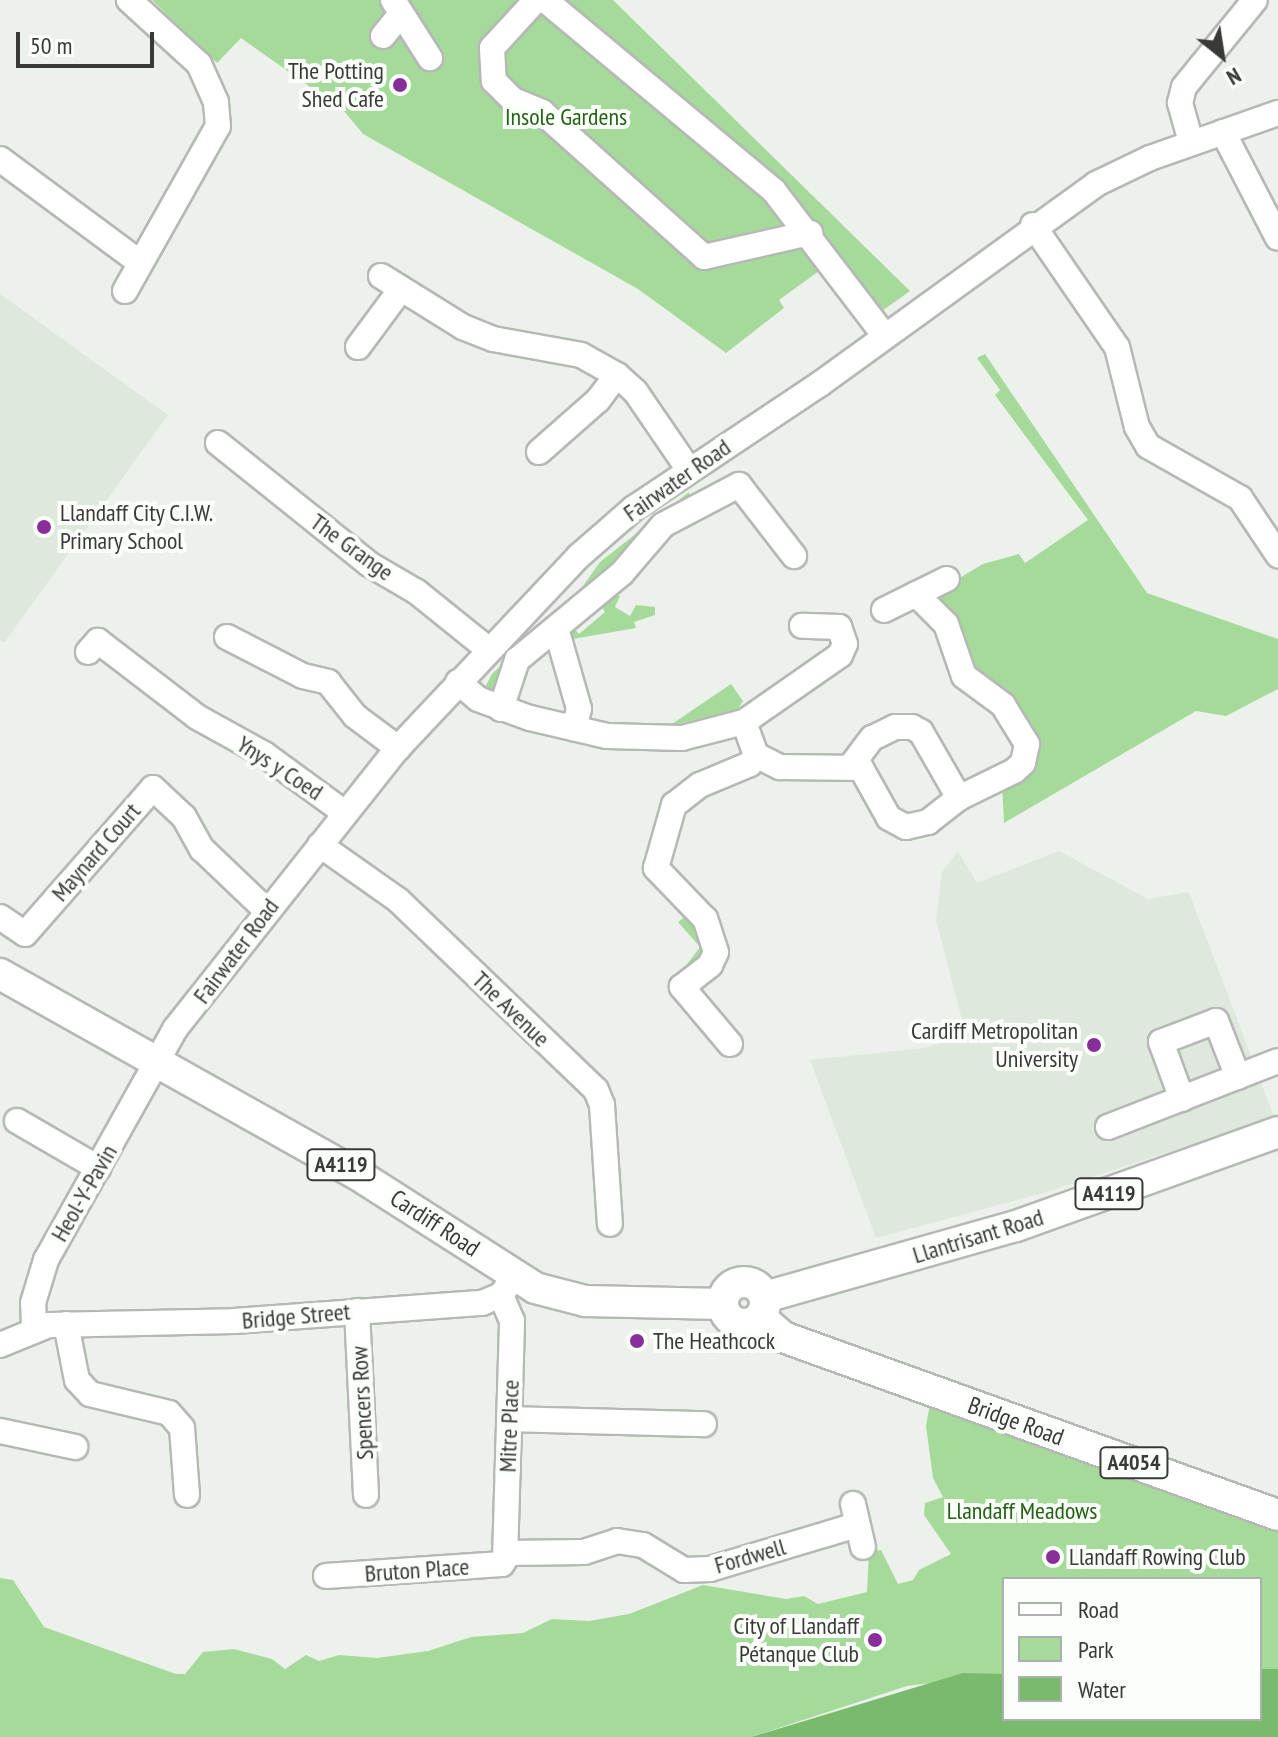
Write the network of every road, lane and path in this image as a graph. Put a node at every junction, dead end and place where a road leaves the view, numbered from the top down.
1 (129, 0) edge
2 (536, 0) edge
3 (545, 0) edge
4 (1255, 0) edge
5 (397, 7) edge
6 (383, 36) dead end
7 (430, 58) dead end
8 (1278, 113) edge
9 (1223, 132) junction
10 (1191, 142) junction
11 (0, 159) edge
12 (1033, 225) junction
13 (810, 233) junction
14 (1278, 238) edge
15 (138, 261) junction
16 (125, 291) dead end
17 (884, 335) junction
18 (358, 347) dead end
19 (617, 375) junction
20 (218, 443) dead end
21 (539, 452) dead end
22 (689, 470) junction
23 (1278, 555) edge
24 (794, 556) dead end
25 (947, 579) dead end
26 (916, 594) junction
27 (884, 610) dead end
28 (802, 626) dead end
29 (556, 628) junction
30 (227, 637) dead end
31 (488, 649) junction
32 (88, 652) dead end
33 (458, 682) junction
34 (501, 709) junction
35 (744, 722) junction
36 (574, 728) junction
37 (398, 748) junction
38 (756, 755) junction
39 (852, 765) junction
40 (959, 798) junction
41 (345, 813) junction
42 (320, 845) junction
43 (266, 910) junction
44 (0, 917) edge
45 (0, 974) edge
46 (730, 1044) dead end
47 (1278, 1061) edge
48 (159, 1066) junction
49 (1238, 1077) junction
50 (1182, 1099) junction
51 (17, 1121) dead end
52 (1108, 1127) dead end
53 (1278, 1132) edge
54 (98, 1168) junction
55 (610, 1224) dead end
56 (508, 1286) junction
57 (762, 1307) junction
58 (357, 1311) junction
59 (66, 1324) junction
60 (34, 1327) junction
61 (0, 1345) edge
62 (509, 1419) junction
63 (704, 1424) dead end
64 (0, 1431) edge
65 (75, 1447) dead end
66 (187, 1495) dead end
67 (366, 1495) dead end
68 (1278, 1515) edge
69 (858, 1525) dead end
70 (506, 1556) junction
71 (326, 1576) dead end

1 - 15 street
2 - 13 street
3 - 13 street
4 - 10 street
5 - 6 street
5 - 7 street
8 - 9 street, Fairwater Road
9 - 10 street, Fairwater Road
9 - 14 street
10 - 12 street, Fairwater Road
11 - 15 street
12 - 17 street, Fairwater Road
12 - 23 street
13 - 17 street
15 - 16 street
17 - 22 street, Fairwater Road
18 - 19 street
19 - 21 street
19 - 22 street
20 - 31 street, The Grange
22 - 31 street, Fairwater Road
24 - 29 street
25 - 26 street
26 - 27 street
26 - 40 street
28 - 35 street
29 - 34 street
29 - 36 street
30 - 37 street
31 - 33 street, Fairwater Road
32 - 41 street, Ynys y Coed
33 - 34 street
33 - 37 street, Fairwater Road
34 - 36 street
35 - 36 street
35 - 38 street
37 - 41 street, Fairwater Road
38 - 39 street
38 - 46 street
39 - 40 street
39 - 40 street
41 - 42 street, Fairwater Road
42 - 43 street, Fairwater Road
42 - 55 street, The Avenue
43 - 44 street, Maynard Court
43 - 48 street, Fairwater Road
45 - 48 main road, Cardiff Road / A4119
47 - 49 street
48 - 54 street, Heol-Y-Pavin
48 - 56 main road, Cardiff Road / A4119
49 - 50 street
49 - 50 street
50 - 52 street
51 - 54 street
53 - 57 main road, Llantrisant Road / A4119
54 - 60 street, Heol-Y-Pavin
56 - 57 main road, Cardiff Road / A4119
56 - 58 street, Bridge Street
56 - 62 street, Mitre Place
57 - 68 main road, Bridge Road / A4054
58 - 59 street, Bridge Street
58 - 67 street, Spencers Row
59 - 60 street, Bridge Street
59 - 66 street
60 - 61 street
62 - 63 street
62 - 70 street, Mitre Place
64 - 65 street
69 - 70 street, Fordwell
70 - 71 street, Bruton Place

